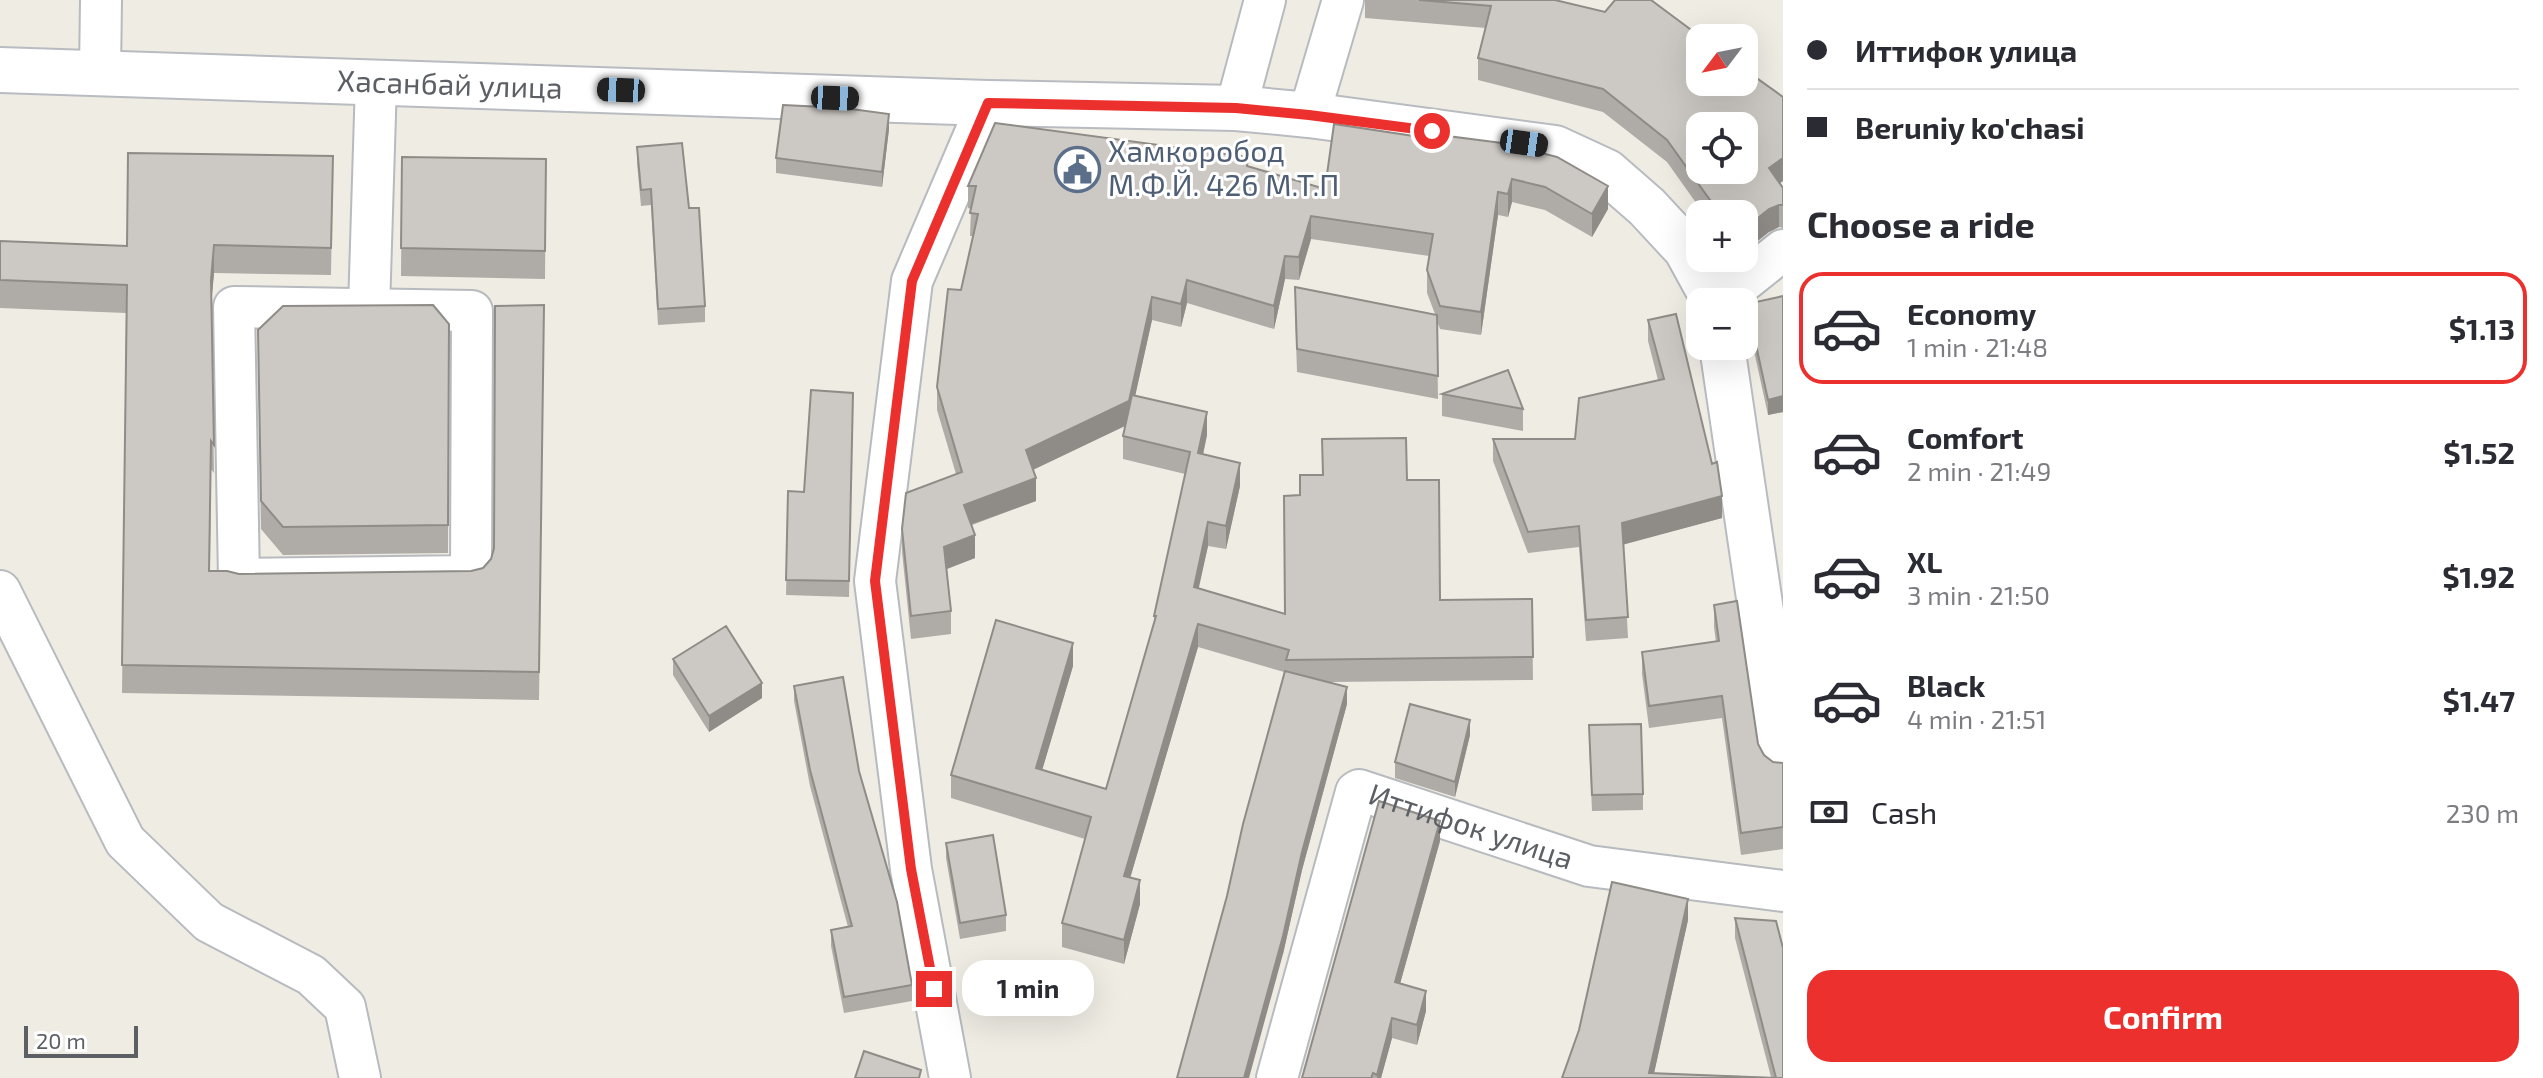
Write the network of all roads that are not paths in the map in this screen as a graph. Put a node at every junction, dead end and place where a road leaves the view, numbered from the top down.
1 (101, 0) edge
2 (1265, 0) edge
3 (1343, 0) edge
4 (0, 70) edge
5 (100, 72) junction
6 (376, 82) junction
7 (988, 103) junction
8 (1236, 108) junction
9 (1309, 115) junction
10 (1783, 250) edge
11 (1708, 288) edge
12 (1734, 288) edge
13 (369, 309) junction
14 (1724, 360) edge
15 (0, 591) edge
16 (1783, 761) edge
17 (1783, 891) edge
18 (360, 1078) edge
19 (950, 1078) edge
20 (1277, 1078) edge

1 - 5 street
2 - 8 street
3 - 9 street
4 - 5 street, Хасанбай улица
5 - 6 street, Хасанбай улица
6 - 7 street, Хасанбай улица
6 - 13 street
7 - 8 street, Хасанбай улица
7 - 19 street
8 - 9 street
9 - 11 street
10 - 12 street
13 - 13 street
14 - 16 street
15 - 18 street
17 - 20 street, Иттифок улица

